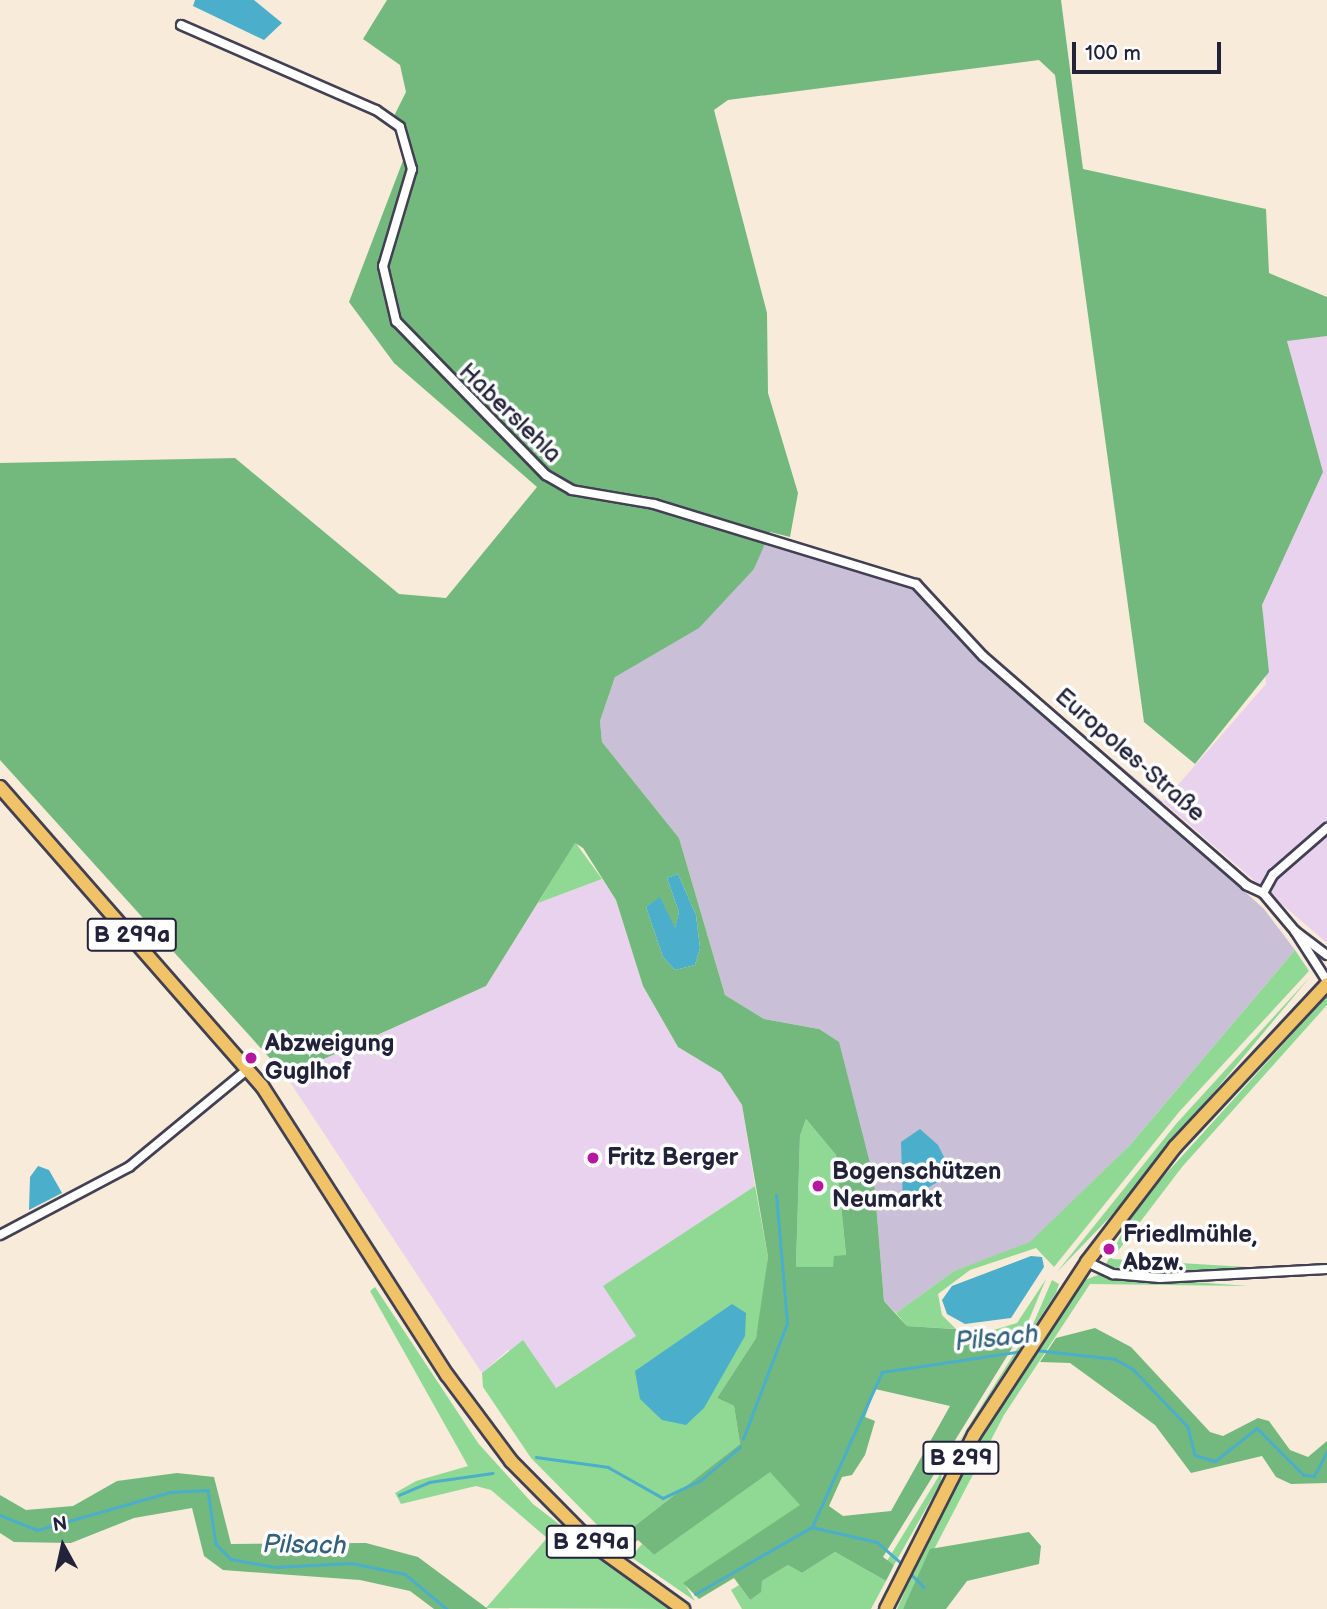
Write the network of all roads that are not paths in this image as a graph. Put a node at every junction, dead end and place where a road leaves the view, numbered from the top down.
1 (181, 25) dead end
2 (942, 606) joint
3 (0, 787) edge
4 (1327, 828) edge
5 (1263, 893) junction
6 (1295, 930) junction
7 (1327, 955) edge
8 (1327, 983) edge
9 (248, 1069) junction
10 (0, 1235) edge
11 (1087, 1262) junction
12 (1327, 1269) edge
13 (683, 1609) edge
14 (886, 1609) edge

1 - 2 street, Haberslehla
2 - 5 street, Europoles-Straße
3 - 9 main road, B 299a
4 - 5 street
5 - 6 street, Europoles-Straße
6 - 7 street, Europoles-Straße
6 - 8 street, Europoles-Straße
8 - 11 main road, B 299
9 - 10 street
9 - 13 main road, B 299a
11 - 12 street
11 - 14 main road, B 299

